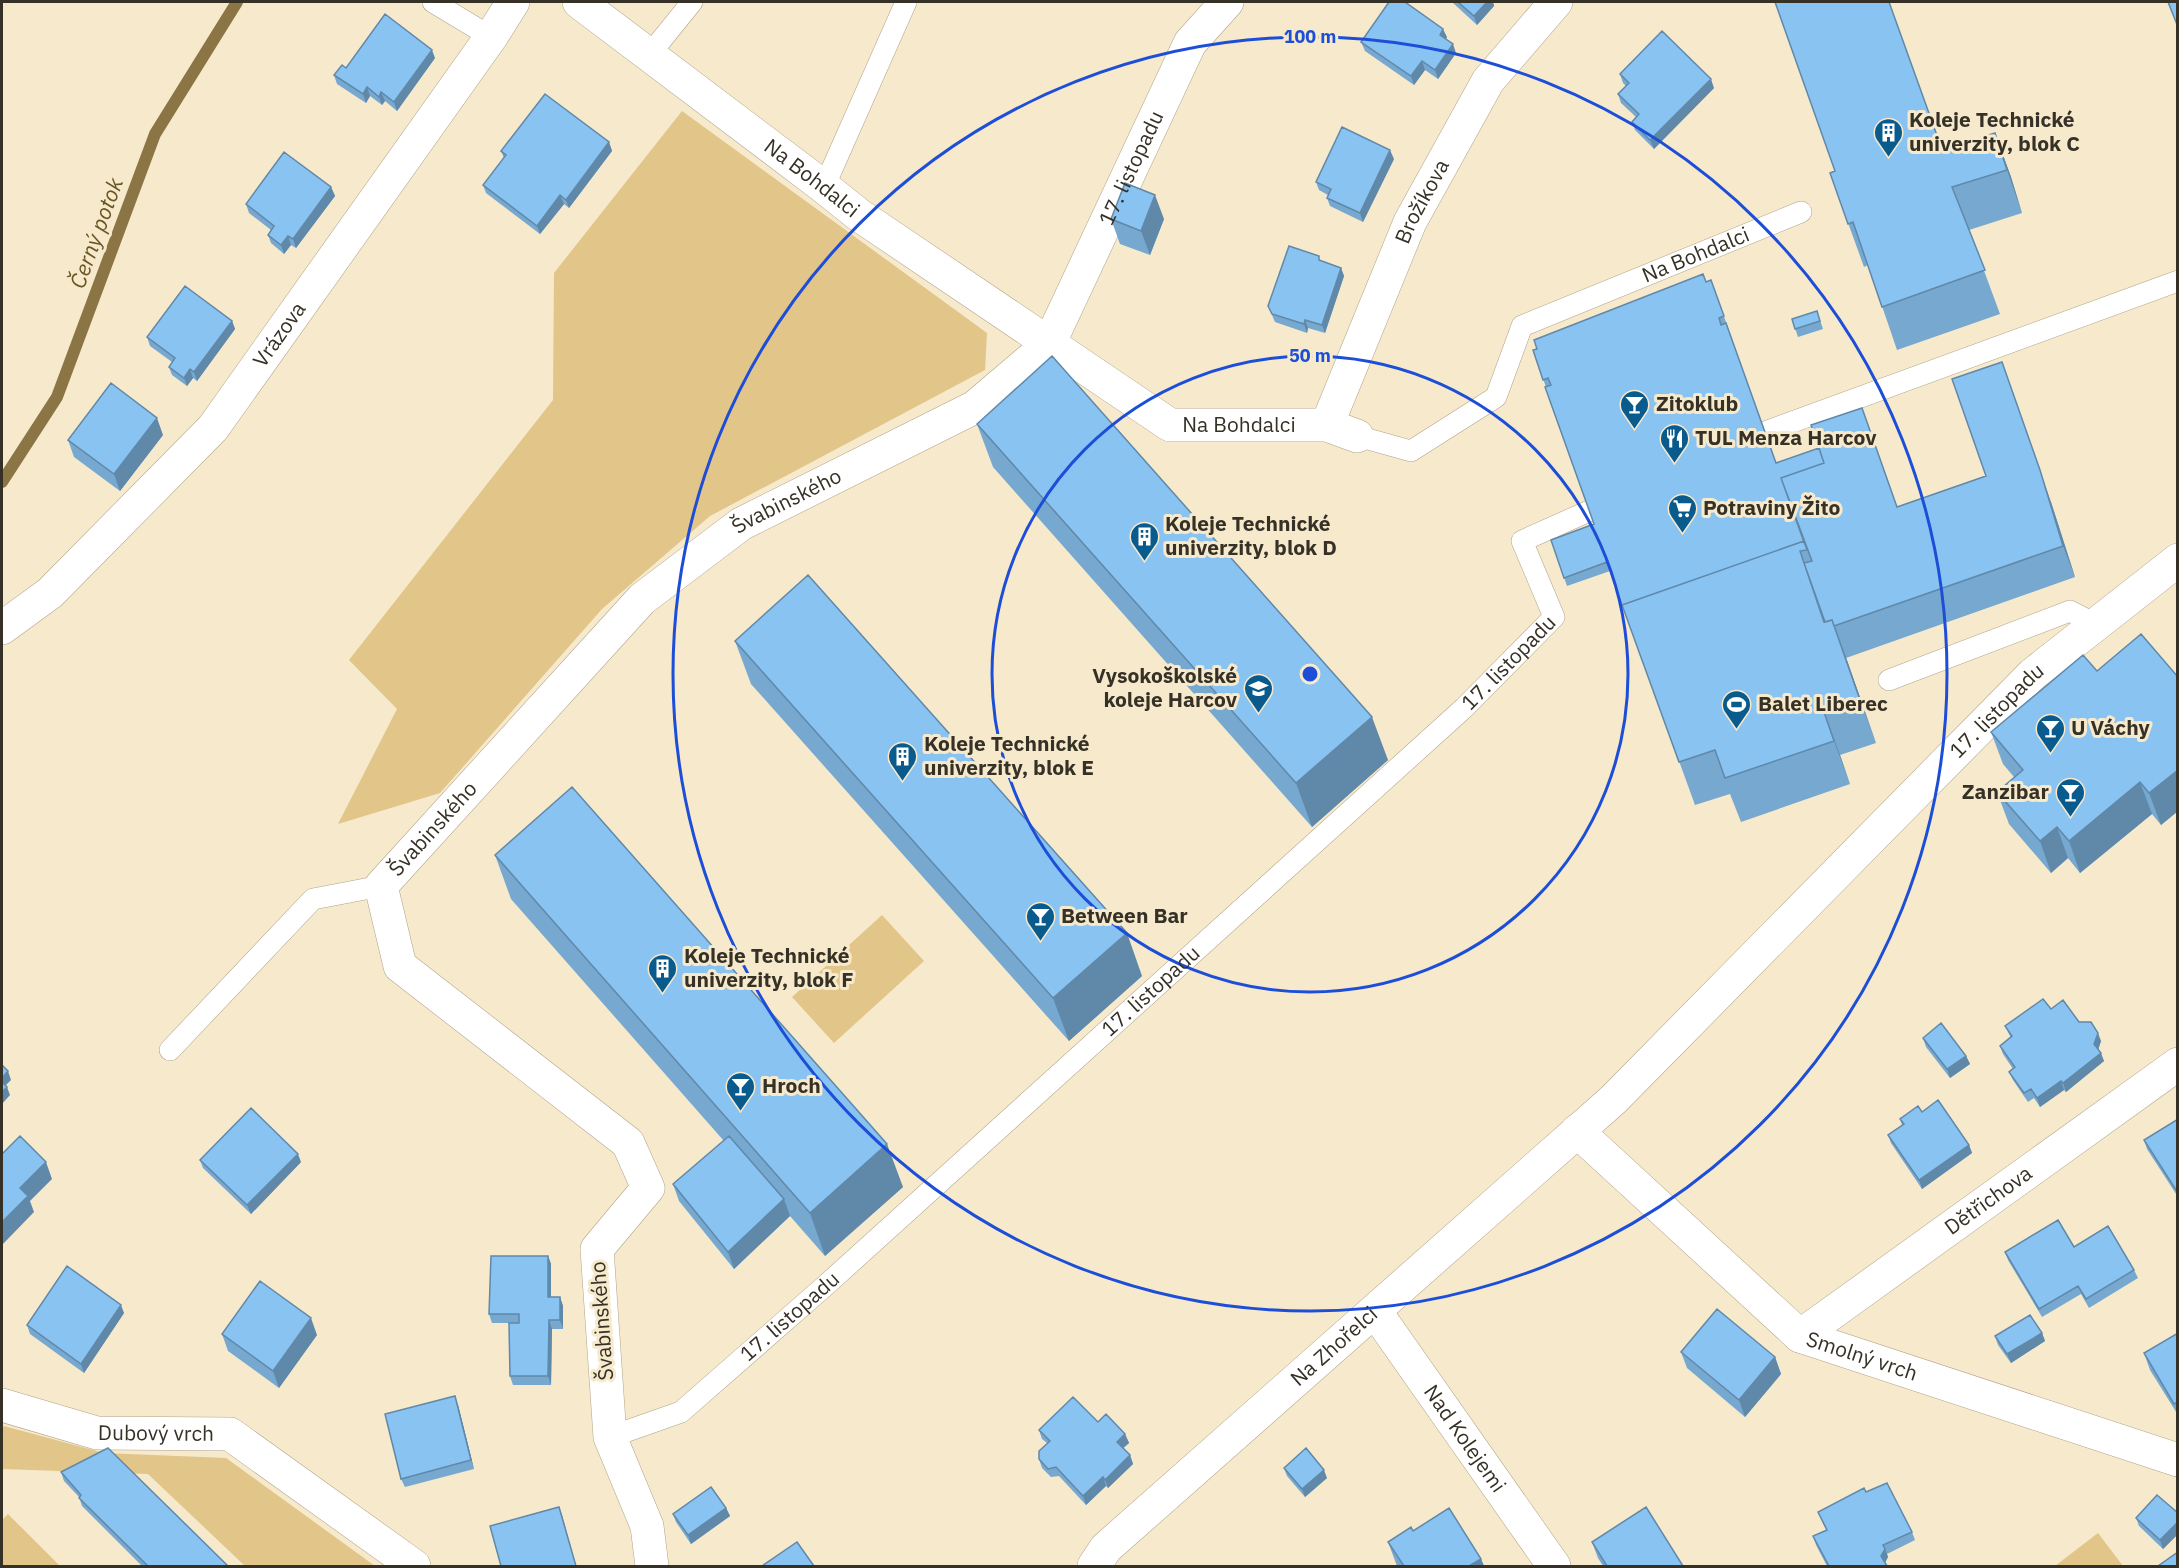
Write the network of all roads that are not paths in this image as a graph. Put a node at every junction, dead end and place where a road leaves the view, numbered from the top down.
1 (433, 2) edge
2 (513, 2) edge
3 (579, 2) edge
4 (692, 2) edge
5 (906, 2) edge
6 (1227, 2) edge
7 (1556, 2) edge
8 (491, 37) junction
9 (650, 54) junction
10 (824, 187) junction
11 (1801, 212) dead end
12 (2178, 281) edge
13 (1049, 344) junction
14 (1342, 430) junction
15 (1765, 432) edge
16 (1589, 511) edge
17 (2178, 560) edge
18 (2095, 624) junction
19 (2, 628) edge
20 (1889, 680) dead end
21 (381, 886) junction
22 (170, 1050) dead end
23 (2178, 1064) edge
24 (1577, 1131) junction
25 (1376, 1311) junction
26 (1800, 1336) junction
27 (2, 1405) edge
28 (610, 1437) junction
29 (2178, 1461) edge
30 (414, 1566) edge
31 (652, 1566) edge
32 (1094, 1566) edge
33 (1554, 1566) edge

1 - 8 lane
2 - 8 street, Vrázova
3 - 9 street, Na Bohdalci
4 - 9 lane
5 - 10 lane
6 - 13 street, 17. listopadu
7 - 14 street, Brožíkova
8 - 19 street, Vrázova
9 - 10 street, Na Bohdalci
10 - 13 street, Na Bohdalci
11 - 14 lane, Na Bohdalci
12 - 15 lane
13 - 14 street, Na Bohdalci
13 - 21 street, Švabinského
16 - 28 lane, 17. listopadu
17 - 18 street, 17. listopadu
18 - 20 lane
18 - 24 street, 17. listopadu
21 - 22 lane
21 - 28 street, Švabinského
23 - 26 street, Dětřichova
24 - 25 street, Na Zhořelci
24 - 26 street, Smolný vrch
25 - 32 street, Na Zhořelci
25 - 33 street, Nad Kolejemi
26 - 29 street, Smolný vrch
27 - 30 street, Dubový vrch
28 - 31 street, Švabinského

